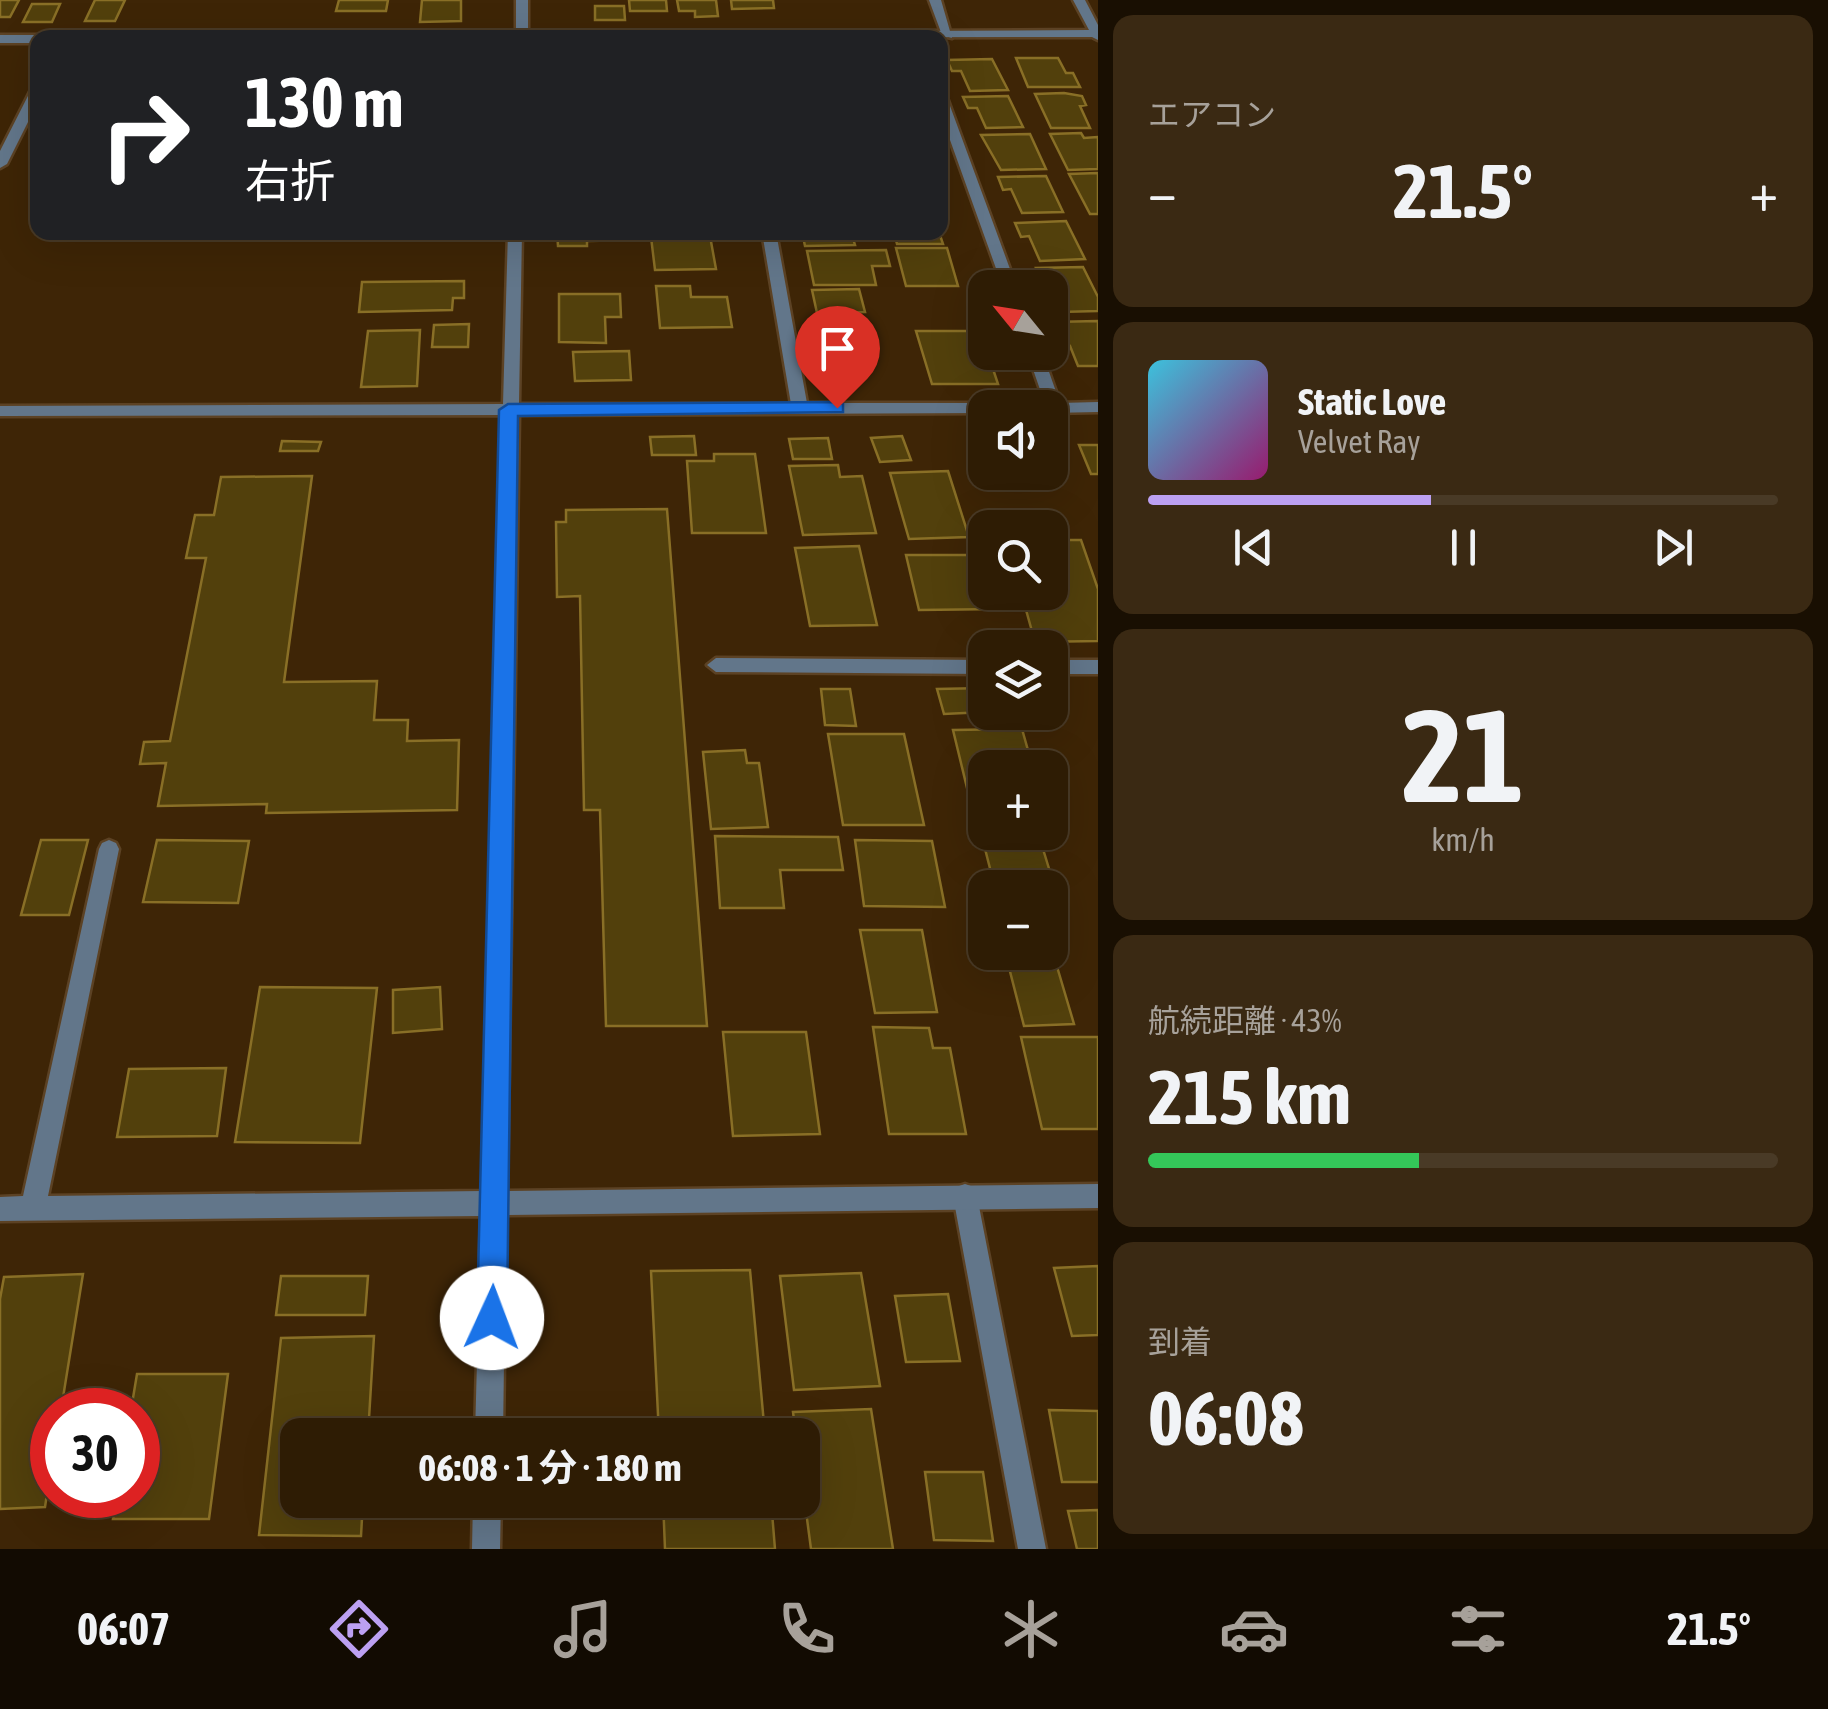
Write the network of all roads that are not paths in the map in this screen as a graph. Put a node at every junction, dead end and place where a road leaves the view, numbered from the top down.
1 (522, 0) edge
2 (935, 0) edge
3 (1079, 0) edge
4 (522, 30) edge
5 (946, 30) edge
6 (1097, 34) edge
7 (948, 35) edge
8 (0, 39) edge
9 (30, 39) edge
10 (30, 104) edge
11 (948, 117) edge
12 (0, 164) edge
13 (515, 240) edge
14 (769, 240) edge
15 (1003, 270) edge
16 (800, 408) junction
17 (968, 408) edge
18 (1068, 408) edge
19 (1098, 408) edge
20 (508, 410) junction
21 (0, 411) edge
22 (716, 665) dead end
23 (968, 667) edge
24 (1068, 667) edge
25 (1098, 668) edge
26 (109, 849) dead end
27 (965, 1196) junction
28 (1098, 1196) edge
29 (496, 1202) junction
30 (34, 1208) junction
31 (0, 1209) edge
32 (490, 1418) edge
33 (487, 1518) edge
34 (486, 1549) edge
35 (1032, 1549) edge

1 - 4 street
2 - 5 street
3 - 6 street
6 - 7 street
8 - 9 street
10 - 12 street
11 - 15 street
13 - 20 street
14 - 16 street
16 - 17 street
16 - 20 street
18 - 19 street
20 - 21 street
20 - 29 street
22 - 23 street
24 - 25 street
26 - 30 street
27 - 28 street
27 - 29 street
27 - 35 street
29 - 30 street
29 - 32 street
30 - 31 street
33 - 34 street

